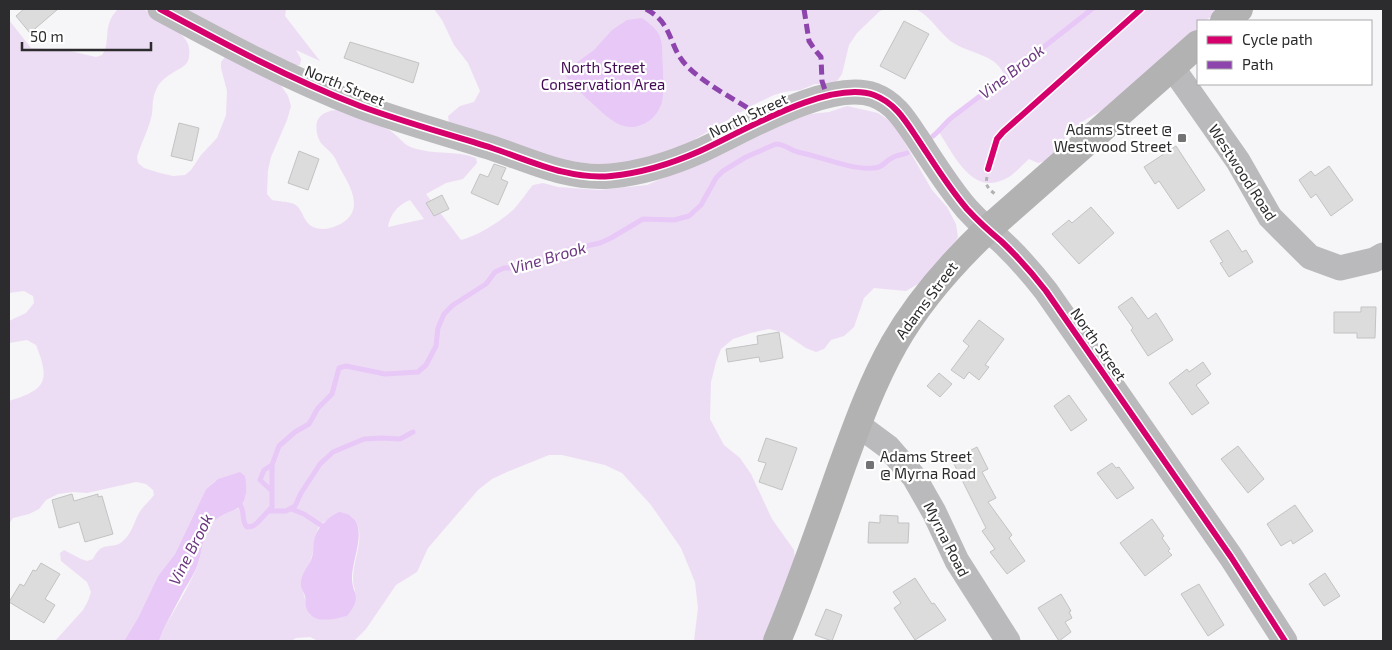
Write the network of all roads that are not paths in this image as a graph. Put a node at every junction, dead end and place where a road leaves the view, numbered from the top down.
1 (160, 9) edge
2 (1239, 9) edge
3 (1225, 20) edge
4 (1197, 45) edge
5 (1172, 67) junction
6 (988, 229) junction
7 (1383, 255) edge
8 (857, 424) junction
9 (776, 641) edge
10 (1008, 641) edge
11 (1286, 641) edge

1 - 6 street, North Street
2 - 3 main road
4 - 5 main road, Adams Street
5 - 6 main road, Adams Street
5 - 7 street, Westwood Road
6 - 8 main road, Adams Street
6 - 11 street, North Street
8 - 9 main road, Adams Street
8 - 10 street, Myrna Road

